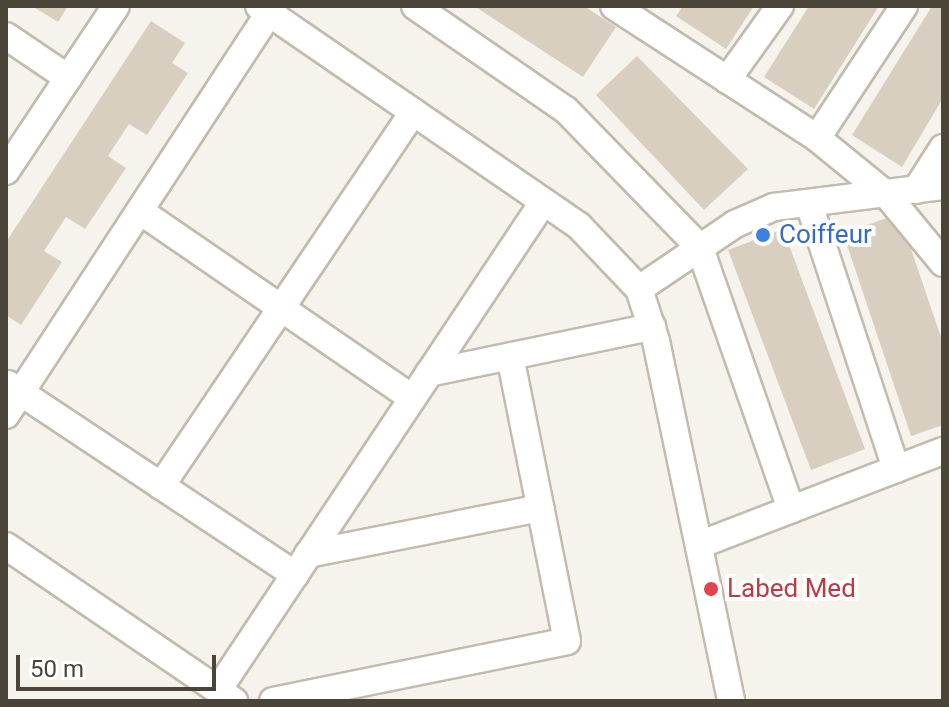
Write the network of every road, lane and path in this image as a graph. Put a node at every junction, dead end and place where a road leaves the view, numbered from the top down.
1 (116, 6) edge
2 (415, 6) edge
3 (614, 6) edge
4 (780, 6) edge
5 (904, 6) edge
6 (267, 8) edge
7 (643, 14) edge
8 (6, 36) edge
9 (68, 78) junction
10 (727, 80) junction
11 (413, 112) junction
12 (817, 138) junction
13 (943, 148) edge
14 (6, 171) edge
15 (943, 186) edge
16 (916, 190) junction
17 (887, 195) junction
18 (542, 204) junction
19 (809, 204) junction
20 (140, 211) junction
21 (700, 248) junction
22 (943, 263) edge
23 (639, 289) junction
24 (281, 308) junction
25 (652, 327) junction
26 (510, 357) junction
27 (429, 373) junction
28 (13, 387) edge
29 (412, 398) junction
30 (6, 415) edge
31 (943, 451) edge
32 (896, 469) junction
33 (161, 486) junction
34 (541, 508) junction
35 (791, 510) junction
36 (699, 545) junction
37 (6, 546) edge
38 (302, 565) junction
39 (226, 696) edge
40 (273, 701) edge
41 (731, 701) edge

1 - 9 street
2 - 21 street
3 - 7 street
4 - 10 street
5 - 12 street
6 - 11 street
6 - 20 street
7 - 10 street
8 - 9 street
9 - 14 street
10 - 12 street
11 - 18 street
11 - 24 street
12 - 17 street
13 - 16 street
15 - 16 street
16 - 17 street
17 - 19 street
17 - 22 street
18 - 23 street
18 - 27 street
19 - 21 street
19 - 32 street
20 - 24 street
20 - 28 street
21 - 23 street
21 - 35 street
23 - 25 street
24 - 29 street
24 - 33 street
25 - 26 street
25 - 36 street
26 - 27 street
26 - 34 street
27 - 29 street
28 - 30 street
28 - 33 street
29 - 38 street
31 - 32 street
32 - 35 street
33 - 38 street
34 - 38 street
34 - 40 street
35 - 36 street
36 - 41 street
37 - 39 street
38 - 39 street

